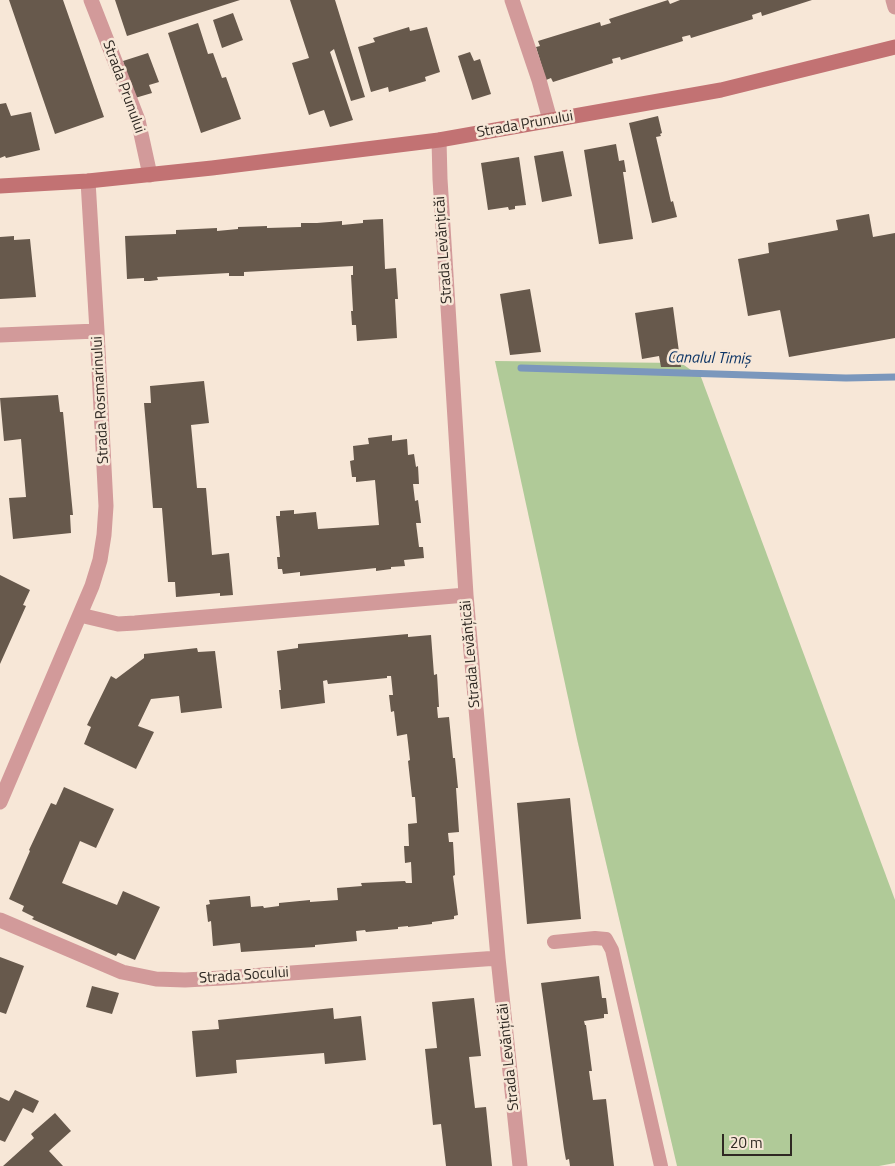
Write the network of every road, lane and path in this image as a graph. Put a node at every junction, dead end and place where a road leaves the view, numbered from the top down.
1 (91, 0) edge
2 (512, 0) edge
3 (893, 0) edge
4 (895, 7) edge
5 (895, 47) edge
6 (550, 120) junction
7 (439, 140) junction
8 (150, 175) junction
9 (88, 181) junction
10 (0, 186) edge
11 (97, 331) junction
12 (0, 335) edge
13 (466, 595) junction
14 (80, 615) junction
15 (0, 802) edge
16 (0, 920) edge
17 (554, 942) dead end
18 (498, 958) junction
19 (520, 1166) edge
20 (661, 1166) edge

1 - 8 street, Strada Prunului
2 - 6 street
3 - 4 street
5 - 6 street, Strada Prunului
6 - 7 street, Strada Prunului
7 - 8 street, Strada Prunului
7 - 13 street, Strada Levănțicăi
8 - 9 street, Strada Prunului
9 - 10 street, Strada Prunului
9 - 11 street, Strada Rosmarinului
11 - 12 street
11 - 14 street, Strada Rosmarinului
13 - 14 street
13 - 18 street, Strada Levănțicăi
14 - 15 street, Strada Rosmarinului
16 - 18 street, Strada Socului
17 - 20 lane
18 - 19 street, Strada Levănțicăi

